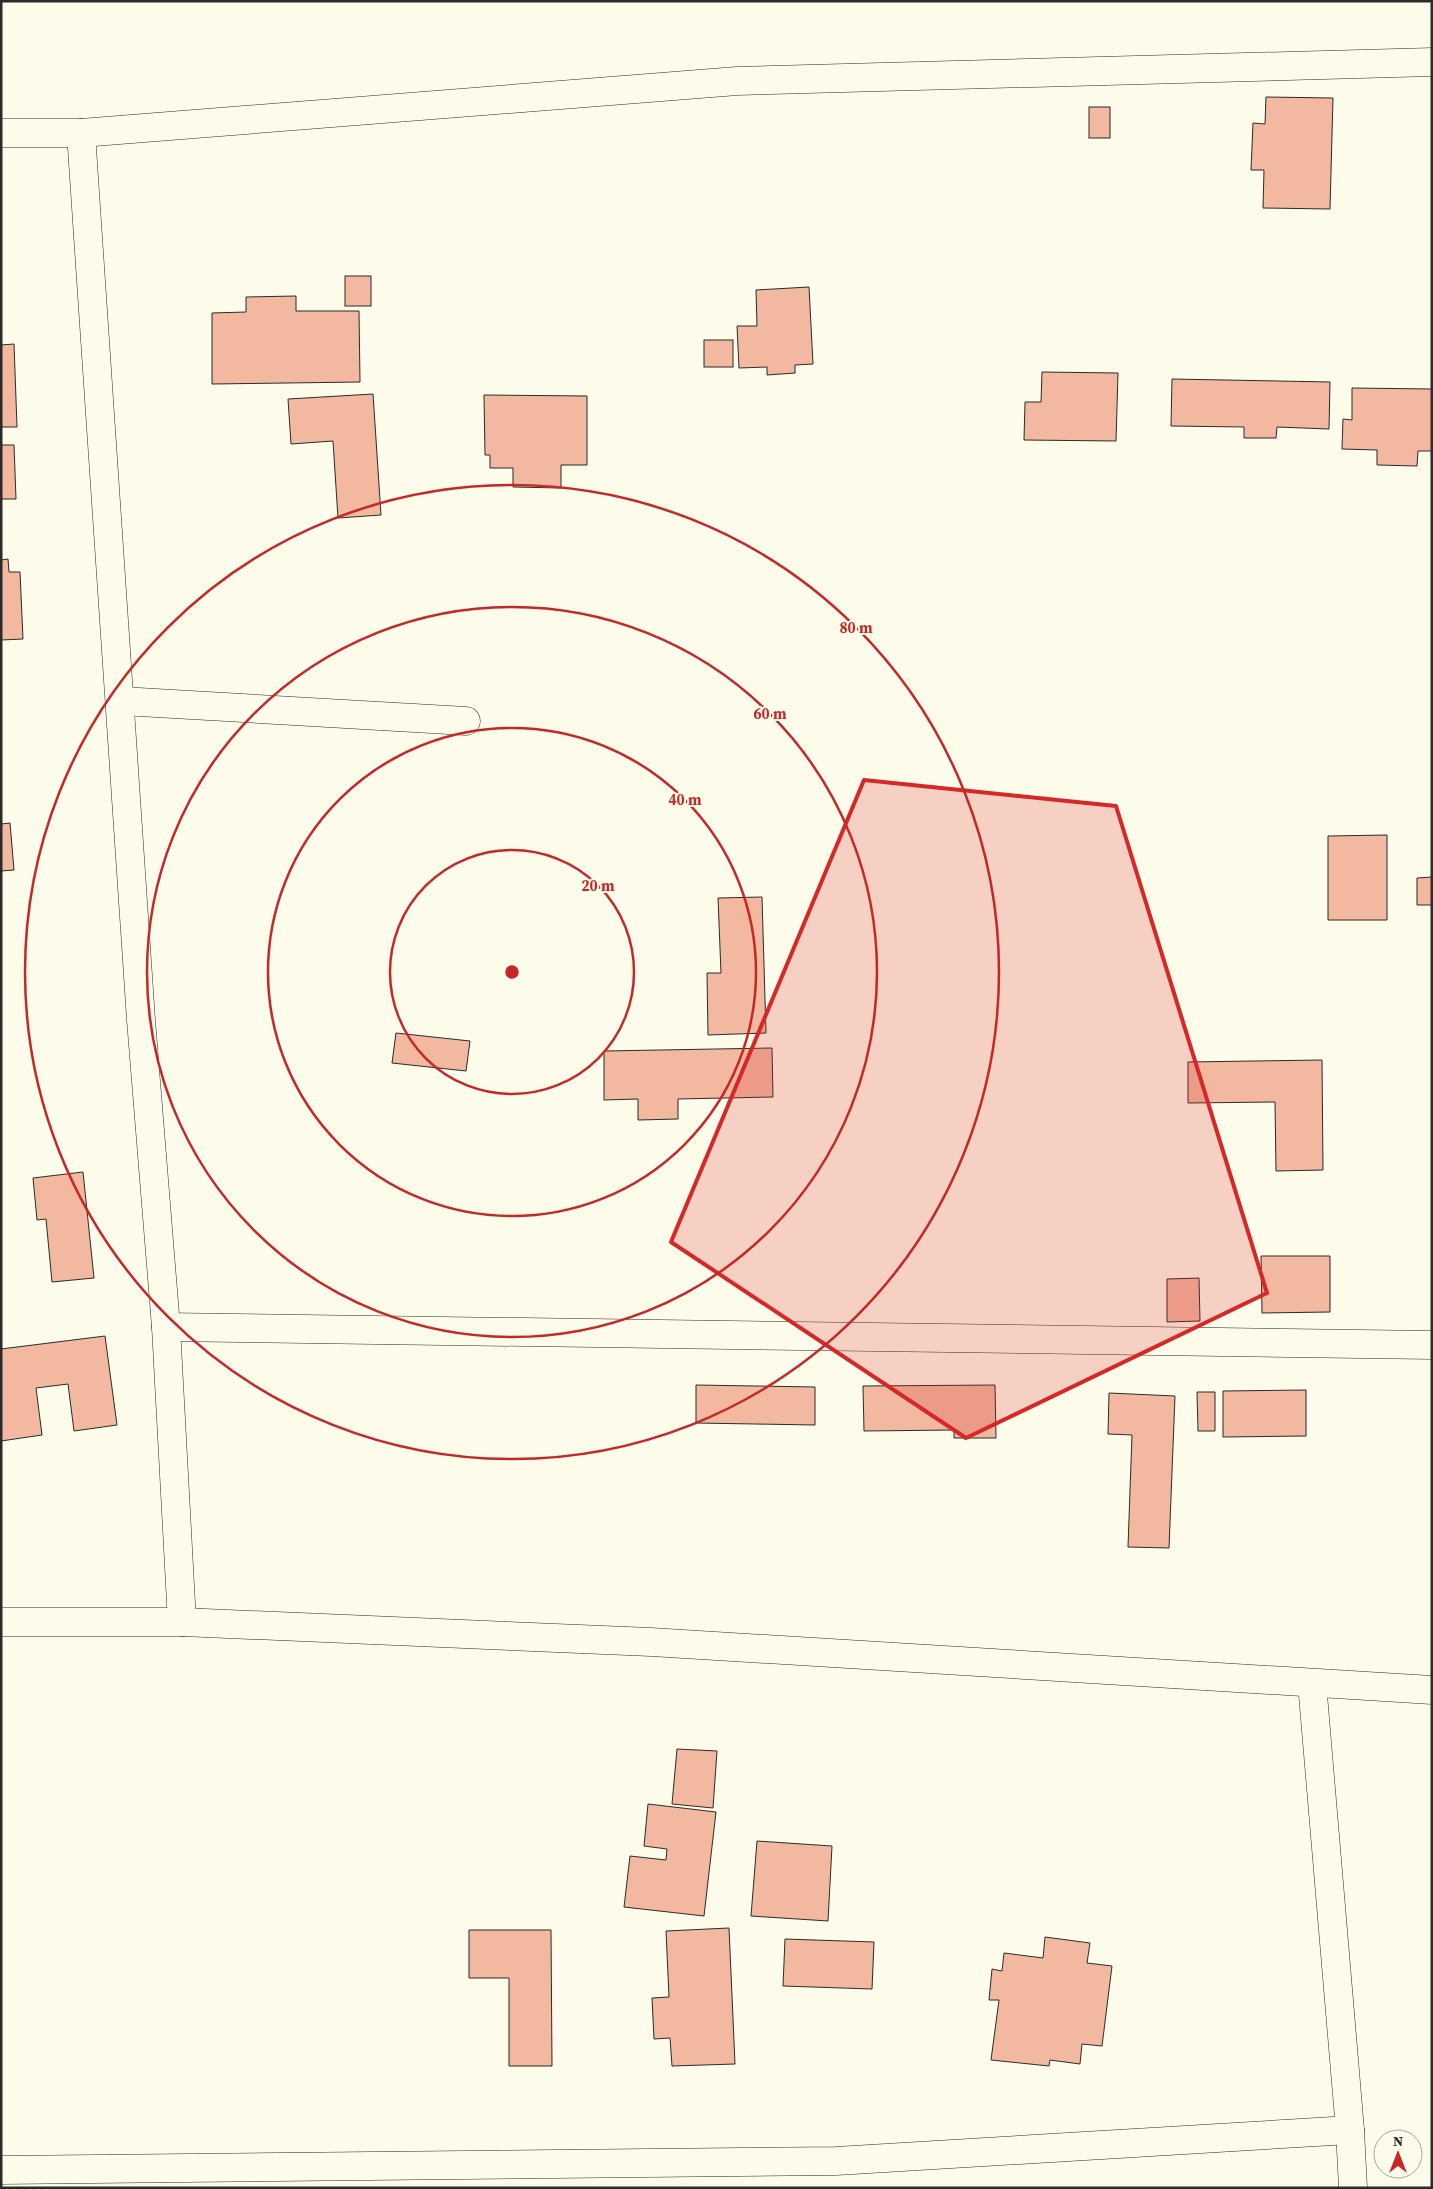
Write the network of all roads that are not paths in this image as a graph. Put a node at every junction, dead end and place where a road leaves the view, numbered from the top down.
1 (1431, 61) edge
2 (1, 133) edge
3 (81, 133) junction
4 (121, 701) junction
5 (466, 721) dead end
6 (166, 1327) junction
7 (1432, 1345) edge
8 (1, 1622) edge
9 (182, 1622) junction
10 (1312, 1683) junction
11 (1432, 1690) edge
12 (1350, 2130) junction
13 (1, 2170) edge
14 (1353, 2188) edge

1 - 3 street
2 - 3 street
3 - 4 street
4 - 5 street
4 - 6 street
6 - 7 street
6 - 9 street
8 - 9 street
9 - 10 street
10 - 11 street
10 - 12 street
12 - 13 street
12 - 14 street

